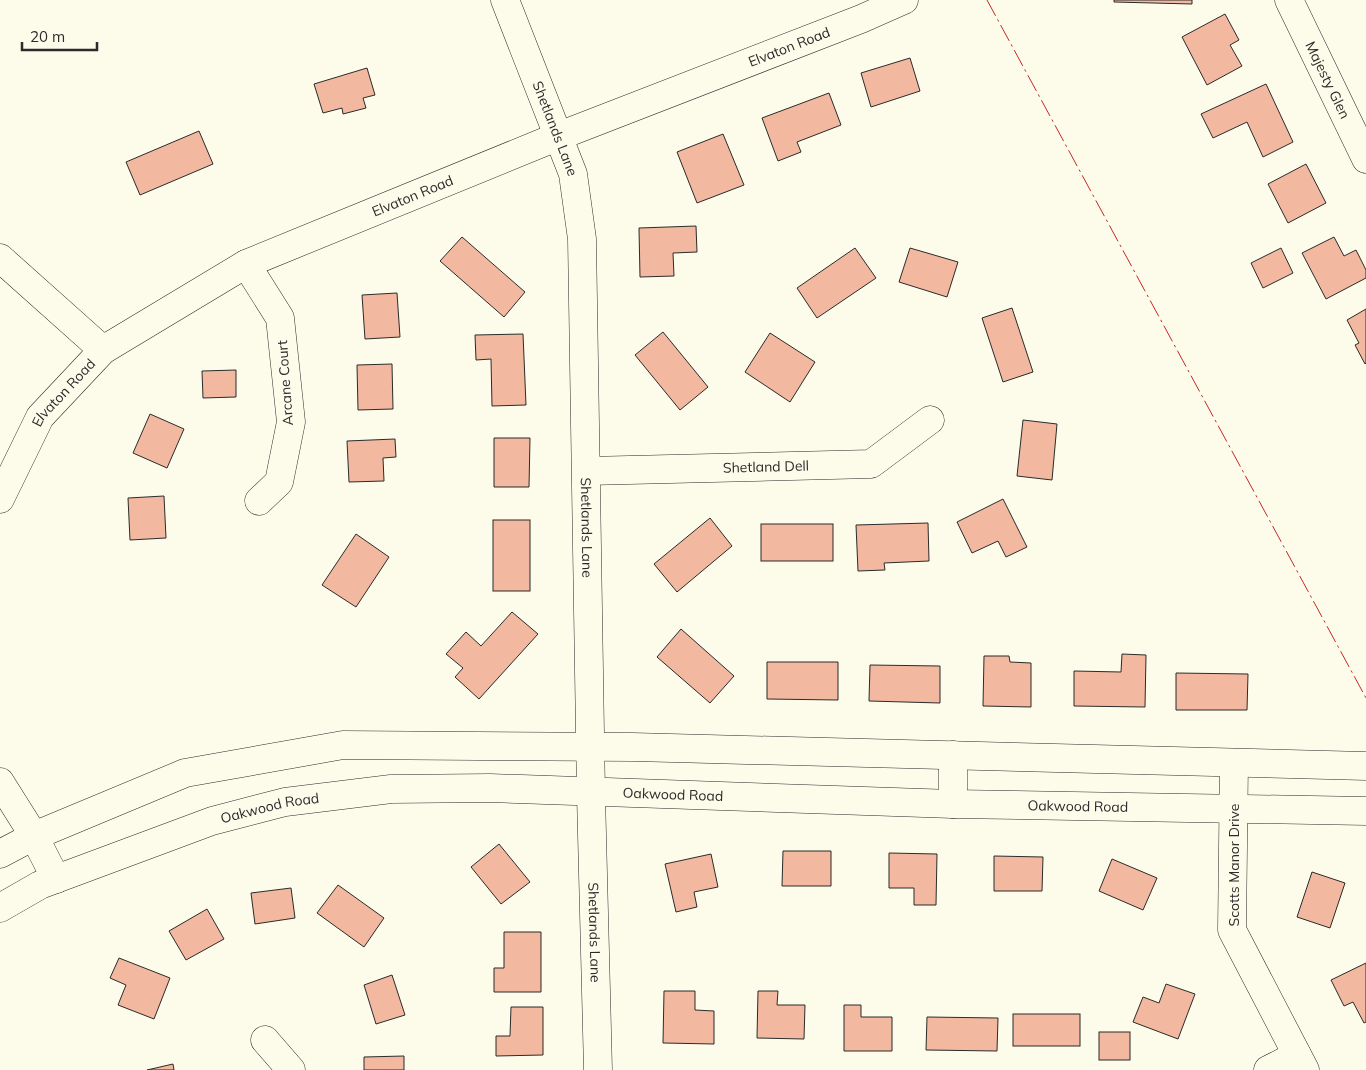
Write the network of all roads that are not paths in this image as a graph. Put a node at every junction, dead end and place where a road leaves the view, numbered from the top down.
1 (506, 0) edge
2 (904, 0) edge
3 (1289, 0) edge
4 (856, 9) edge
5 (559, 136) junction
6 (1366, 159) edge
7 (0, 258) edge
8 (246, 264) junction
9 (103, 350) junction
10 (930, 420) dead end
11 (587, 471) junction
12 (0, 499) edge
13 (259, 502) dead end
14 (591, 746) junction
15 (953, 755) junction
16 (1234, 763) junction
17 (1366, 766) edge
18 (0, 782) edge
19 (591, 791) junction
20 (953, 804) junction
21 (1234, 808) junction
22 (1366, 811) edge
23 (34, 836) junction
24 (0, 854) edge
25 (56, 879) junction
26 (0, 908) edge
27 (265, 1040) dead end
28 (1301, 1063) edge
29 (291, 1070) edge
30 (598, 1070) edge
31 (1268, 1070) edge

1 - 5 street, Shetlands Lane
2 - 4 street, Elvaton Road
3 - 6 street, Majesty Glen
4 - 5 street, Elvaton Road
5 - 8 street, Elvaton Road
5 - 11 street, Shetlands Lane
7 - 9 street
8 - 9 street, Elvaton Road
8 - 13 street, Arcane Court
9 - 12 street, Elvaton Road
10 - 11 street, Shetland Dell
11 - 14 street, Shetlands Lane
14 - 15 street
14 - 19 street, Shetlands Lane
14 - 23 street
15 - 16 street
15 - 20 street
16 - 17 street
16 - 21 street, Scotts Manor Drive
18 - 23 street
19 - 20 street, Oakwood Road
19 - 25 street, Oakwood Road
19 - 30 street, Shetlands Lane
20 - 21 street, Oakwood Road
21 - 22 street, Oakwood Road
21 - 28 street, Scotts Manor Drive
23 - 24 street
23 - 25 street
25 - 26 street, Oakwood Road
27 - 29 street
28 - 31 street

